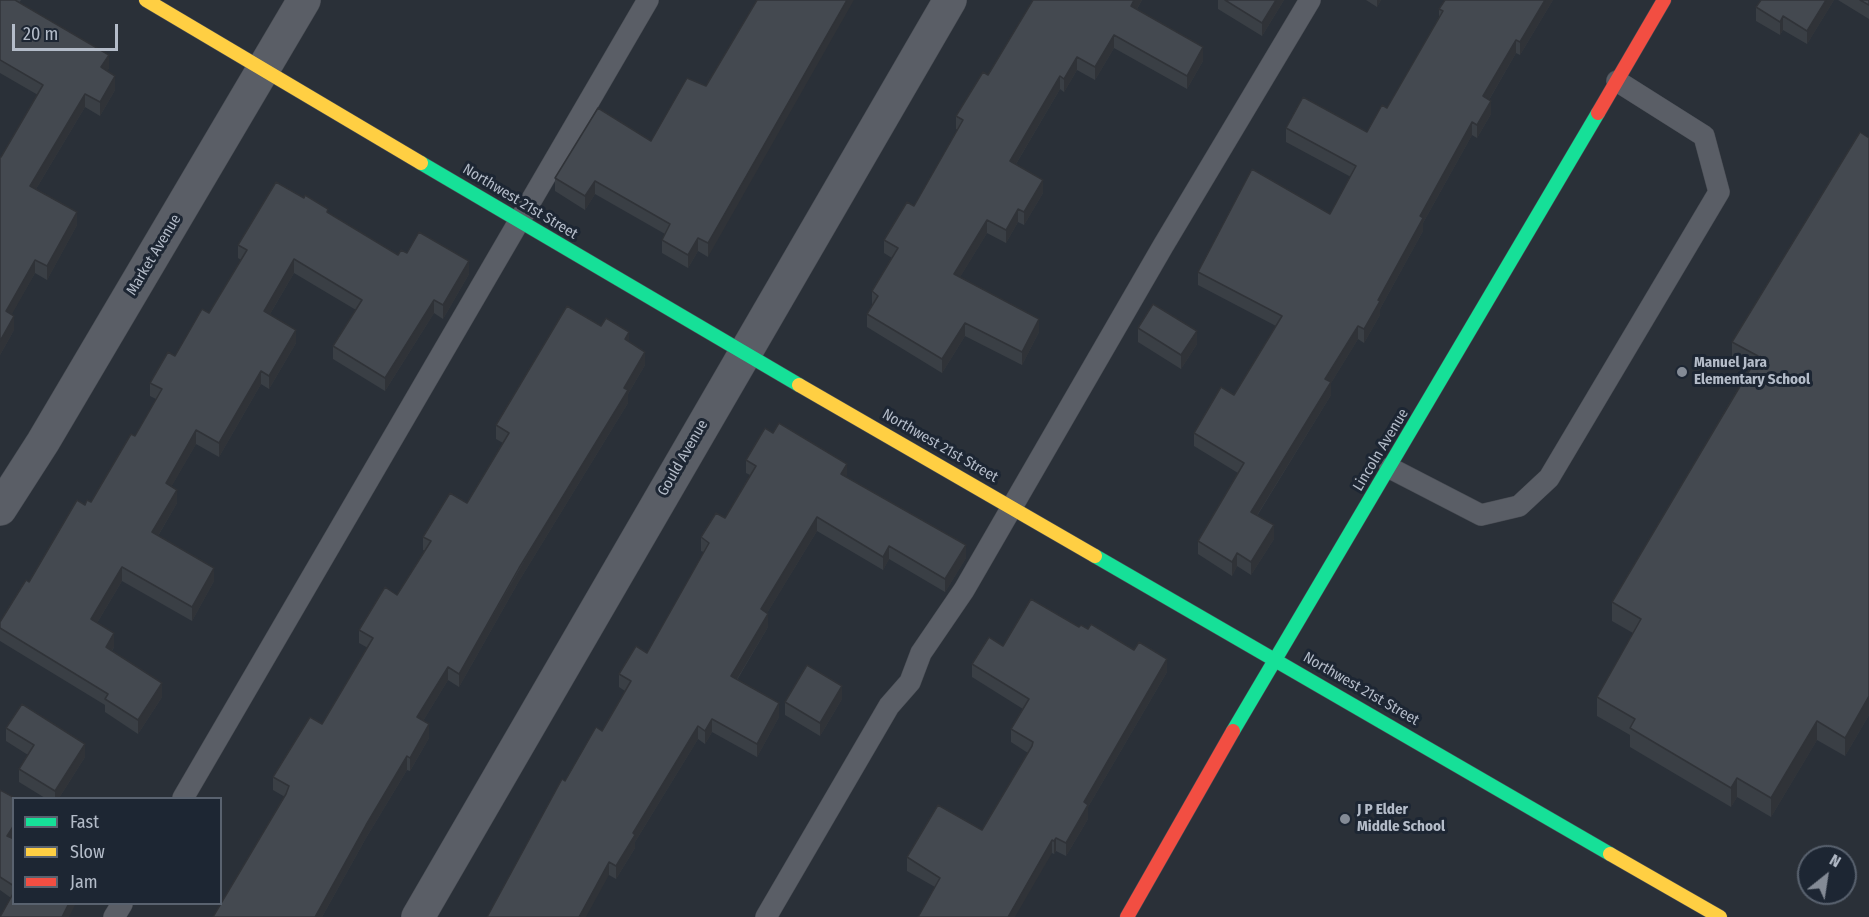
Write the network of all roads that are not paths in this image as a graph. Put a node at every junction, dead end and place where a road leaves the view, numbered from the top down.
1 (146, 0) edge
2 (304, 0) edge
3 (648, 0) edge
4 (950, 0) edge
5 (1310, 0) edge
6 (1664, 0) edge
7 (264, 69) junction
8 (1617, 81) junction
9 (519, 220) junction
10 (744, 353) junction
11 (1390, 468) junction
12 (1014, 506) junction
13 (0, 509) edge
14 (1275, 659) junction
15 (184, 797) edge
16 (418, 917) edge
17 (766, 917) edge
18 (1127, 917) edge
19 (1720, 917) edge

1 - 7 street, Northwest 21st Street
2 - 7 street, Market Avenue
3 - 9 lane
4 - 10 street, Gould Avenue
5 - 12 lane
6 - 8 street, Lincoln Avenue
7 - 9 street, Northwest 21st Street
7 - 13 street, Market Avenue
8 - 11 street, Lincoln Avenue
8 - 11 lane
9 - 10 street, Northwest 21st Street
9 - 15 lane
10 - 12 street, Northwest 21st Street
10 - 16 street, Gould Avenue
11 - 14 street, Lincoln Avenue
12 - 14 street, Northwest 21st Street
12 - 17 lane
14 - 18 street, Lincoln Avenue
14 - 19 street, Northwest 21st Street

